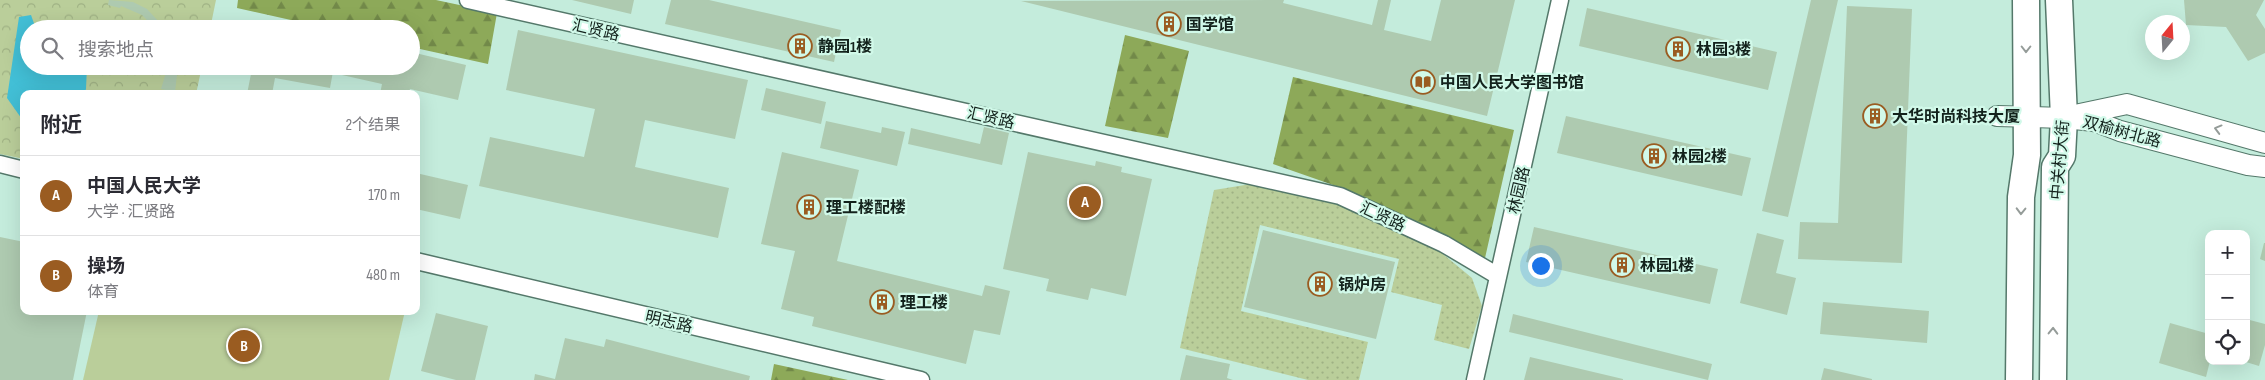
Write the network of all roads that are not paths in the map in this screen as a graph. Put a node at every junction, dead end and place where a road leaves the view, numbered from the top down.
1 (468, 0) edge
2 (1560, 0) edge
3 (2026, 0) edge
4 (2060, 0) edge
5 (1997, 116) dead end
6 (2027, 116) junction
7 (2064, 118) junction
8 (2265, 143) edge
9 (2264, 162) edge
10 (0, 164) edge
11 (20, 169) edge
12 (420, 262) edge
13 (1498, 276) junction
14 (921, 380) edge
15 (1475, 380) edge
16 (2019, 380) edge
17 (2053, 380) edge

1 - 13 street, 汇贤路
2 - 13 street, 林园路
3 -> 6 main road, 中关村大街
4 - 7 main road, 中关村大街
5 - 6 street
6 - 7 street
6 -> 16 main road, 中关村大街
8 -> 7 street, 双榆树北路
7 - 9 street, 双榆树北路
17 -> 7 main road, 中关村大街
10 - 11 street
12 - 14 street, 明志路
13 - 15 street, 林园路

